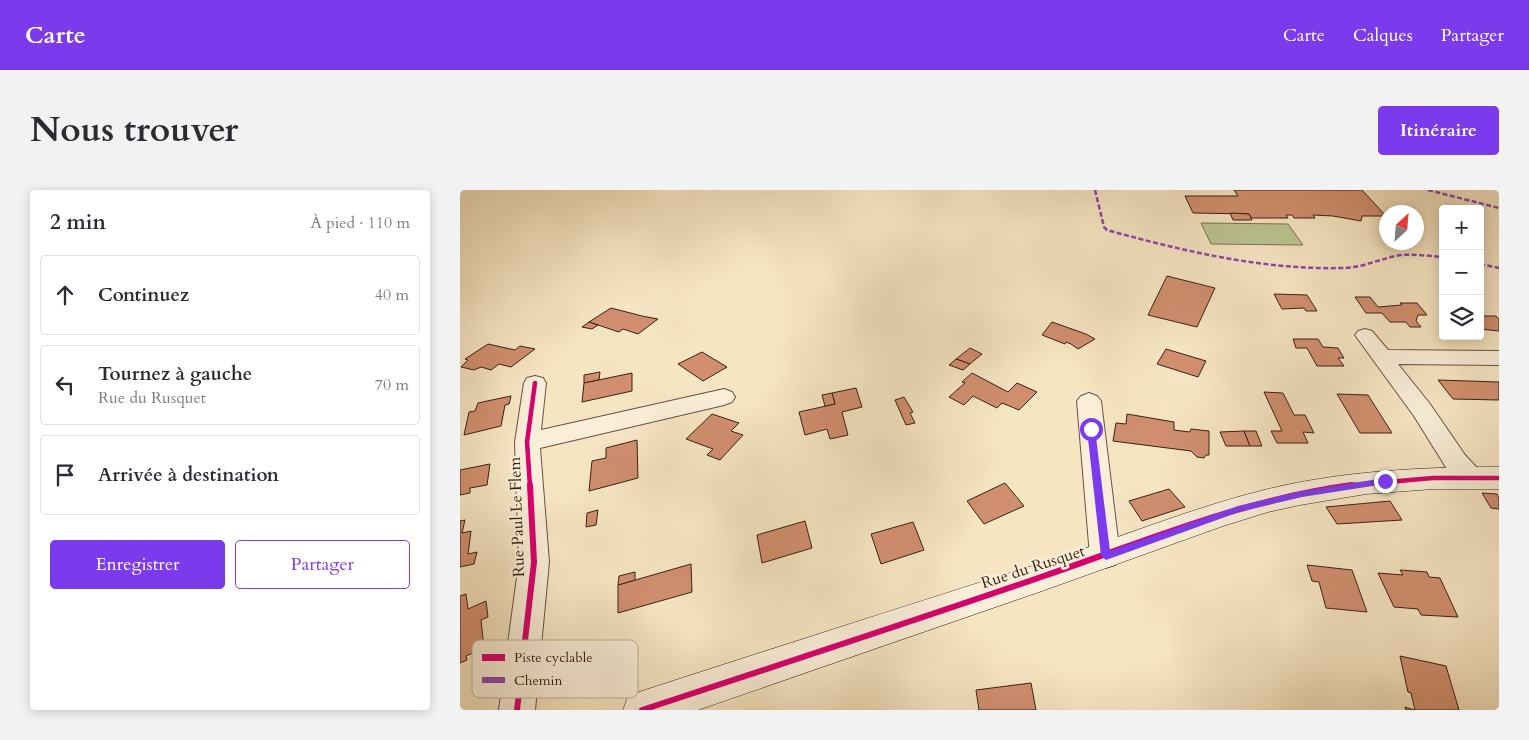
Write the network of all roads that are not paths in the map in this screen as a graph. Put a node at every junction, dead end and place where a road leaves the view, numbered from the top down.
1 (1365, 335) dead end
2 (1381, 357) junction
3 (1499, 358) edge
4 (535, 382) dead end
5 (724, 397) dead end
6 (1089, 401) dead end
7 (527, 442) junction
8 (1485, 478) edge
9 (1106, 556) junction
10 (525, 640) edge
11 (642, 710) edge

1 - 2 street
2 - 3 street
2 - 8 street
4 - 7 street, Rue Paul Le Flem
5 - 7 street, Rue Paul Le Flem
6 - 9 street
7 - 10 street, Rue Paul Le Flem
8 - 9 street, Rue du Rusquet
9 - 11 street, Rue du Rusquet

